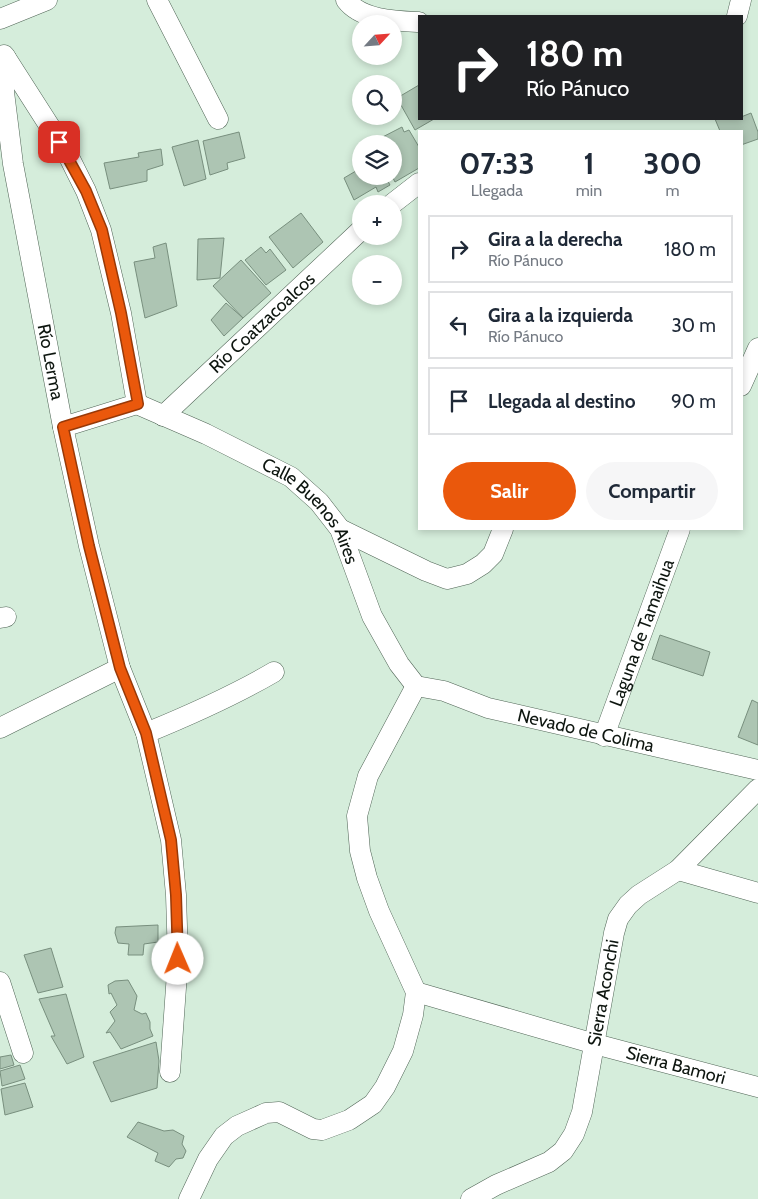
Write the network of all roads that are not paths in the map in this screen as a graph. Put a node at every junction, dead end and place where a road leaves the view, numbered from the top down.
1 (156, 0) edge
2 (346, 0) edge
3 (741, 0) edge
4 (40, 2) edge
5 (737, 15) edge
6 (0, 18) edge
7 (418, 22) edge
8 (3, 52) edge
9 (218, 119) dead end
10 (418, 184) edge
11 (402, 196) edge
12 (352, 238) edge
13 (758, 348) edge
14 (743, 382) edge
15 (138, 404) junction
16 (162, 416) junction
17 (63, 427) junction
18 (340, 529) junction
19 (503, 530) edge
20 (680, 530) edge
21 (120, 668) junction
22 (274, 672) dead end
23 (416, 686) junction
24 (0, 728) edge
25 (146, 733) junction
26 (604, 736) junction
27 (758, 770) edge
28 (758, 789) edge
29 (678, 870) junction
30 (758, 893) edge
31 (0, 982) edge
32 (416, 992) junction
33 (594, 1044) junction
34 (23, 1053) dead end
35 (170, 1072) dead end
36 (758, 1087) edge
37 (189, 1199) edge
38 (471, 1199) edge

1 - 9 street
2 - 7 street
3 - 5 street
4 - 6 street
8 - 15 street
8 - 17 street, Río Lerma
10 - 11 street
12 - 16 street, Río Coatzacoalcos
13 - 14 street
15 - 16 street, Calle Buenos Aires
15 - 17 street
16 - 18 street, Calle Buenos Aires
17 - 21 street, Río Lerma
18 - 19 street
18 - 23 street, Calle Buenos Aires
20 - 26 street, Laguna de Tamaihua
21 - 24 street
21 - 25 street, Río Lerma
22 - 25 street
23 - 26 street, Nevado de Colima
23 - 32 street
25 - 35 street, Río Lerma
26 - 27 street, Nevado de Colima
28 - 29 street, Sierra Aconchi
29 - 30 street
29 - 33 street, Sierra Aconchi
31 - 34 street
32 - 33 street, Sierra Bamori
32 - 37 street
33 - 36 street, Sierra Bamori
33 - 38 street, Sierra Aconchi

